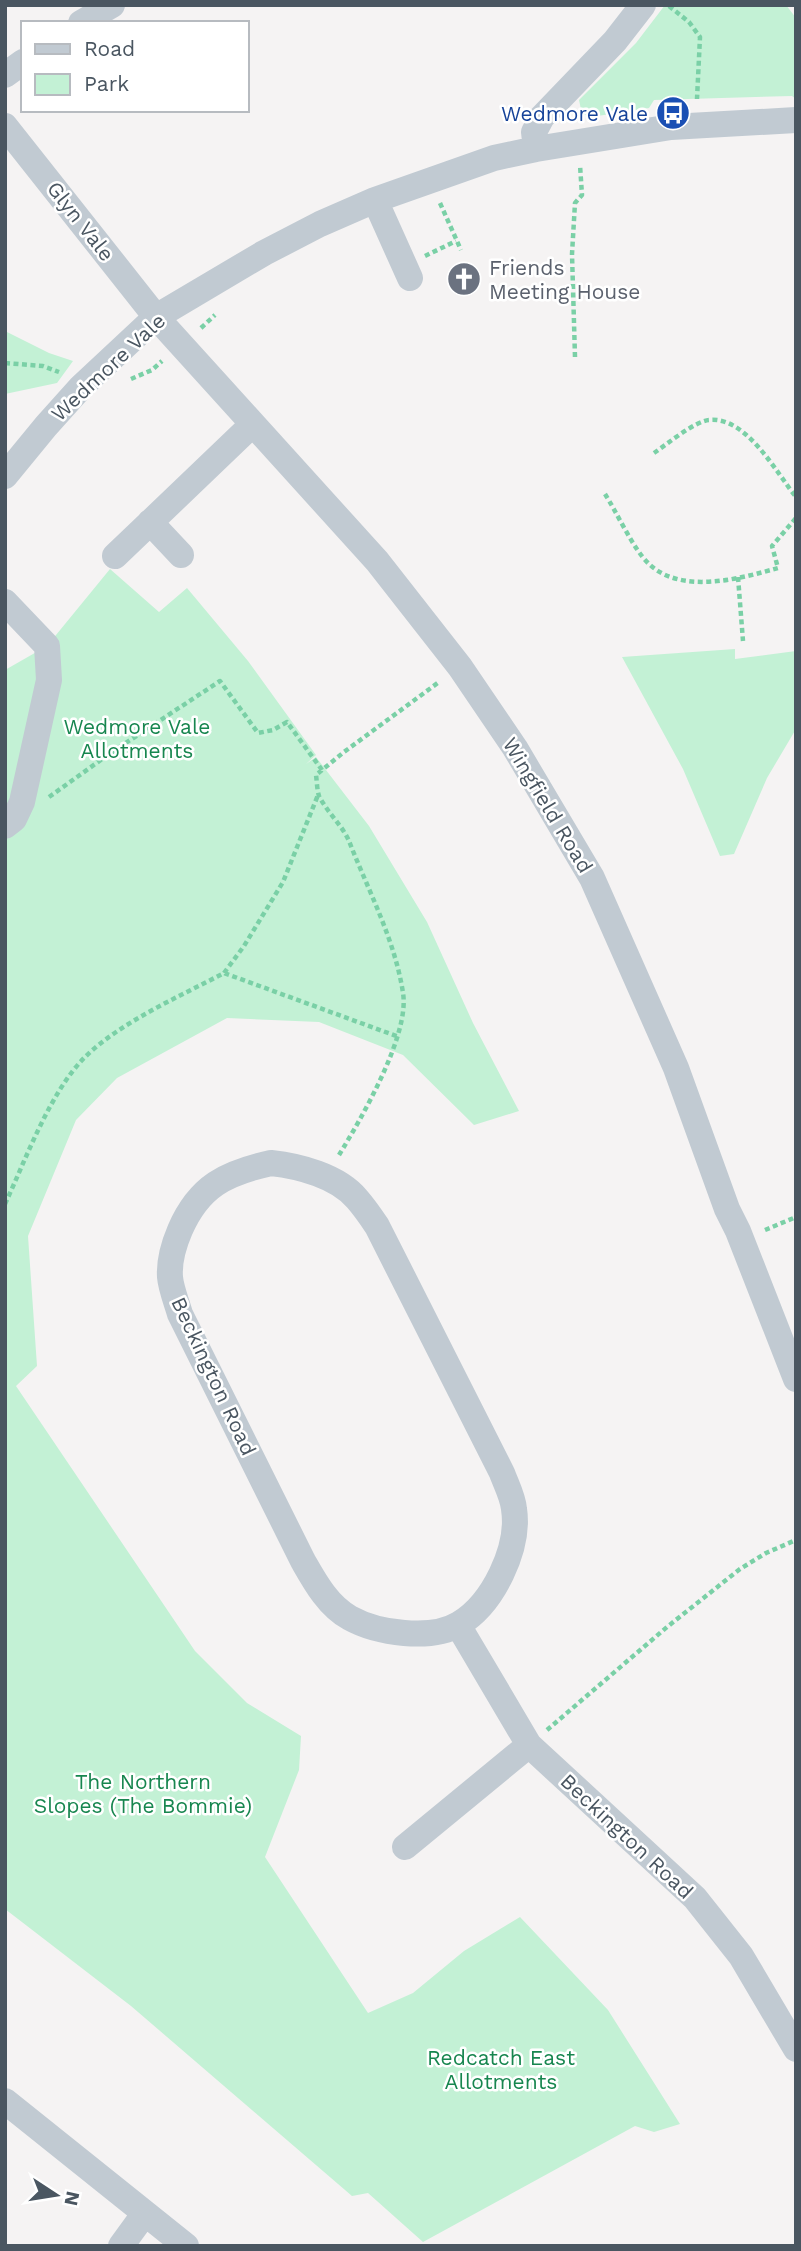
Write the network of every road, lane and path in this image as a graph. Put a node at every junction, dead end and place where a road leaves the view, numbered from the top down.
1 (112, 5) edge
2 (643, 5) edge
3 (668, 5) edge
4 (84, 21) edge
5 (21, 63) edge
6 (5, 75) edge
7 (796, 120) edge
8 (701, 125) junction
9 (5, 126) edge
10 (536, 149) junction
11 (581, 157) dead end
12 (432, 180) junction
13 (376, 200) junction
14 (461, 250) dead end
15 (410, 278) dead end
16 (217, 312) dead end
17 (156, 317) junction
18 (210, 321) dead end
19 (575, 357) dead end
20 (5, 363) edge
21 (80, 387) junction
22 (253, 424) junction
23 (654, 453) dead end
24 (5, 476) edge
25 (605, 494) dead end
26 (796, 497) edge
27 (796, 518) edge
28 (150, 522) junction
29 (115, 555) dead end
30 (181, 555) dead end
31 (738, 577) junction
32 (5, 603) edge
33 (743, 641) dead end
34 (460, 667) junction
35 (322, 770) junction
36 (318, 794) junction
37 (10, 822) edge
38 (224, 973) junction
39 (399, 1037) junction
40 (326, 1177) junction
41 (5, 1204) edge
42 (796, 1217) edge
43 (742, 1240) junction
44 (796, 1379) edge
45 (796, 1541) edge
46 (458, 1625) junction
47 (530, 1745) junction
48 (405, 1847) dead end
49 (796, 2049) edge
50 (5, 2101) edge
51 (145, 2213) junction
52 (121, 2246) edge
53 (186, 2246) edge

1 - 4 street
2 - 10 street
3 - 8 path
5 - 6 street
7 - 8 street, Wedmore Vale
8 - 10 street, Wedmore Vale
9 - 17 street, Glyn Vale
10 - 12 street, Wedmore Vale
11 - 19 path
12 - 13 street, Wedmore Vale
12 - 14 path
13 - 15 street
13 - 17 street, Wedmore Vale
16 - 18 path
17 - 21 street, Wedmore Vale
17 - 22 street, Wingfield Road
20 - 21 path
21 - 24 street, Wedmore Vale
22 - 28 street
22 - 34 street, Wingfield Road
23 - 26 path
25 - 31 path
27 - 31 path
28 - 29 street
28 - 30 street
31 - 33 path
32 - 37 street
34 - 35 path
34 - 43 street, Wingfield Road
35 - 36 path
35 - 37 path
36 - 38 path
36 - 39 path
38 - 39 path
38 - 41 path
39 - 40 path
40 - 46 street, Beckington Road
40 - 46 street, Beckington Road
42 - 43 path
43 - 44 street, Wingfield Road
45 - 47 path
46 - 47 street, Beckington Road
47 - 48 street
47 - 49 street, Beckington Road
50 - 51 street
51 - 52 street
51 - 53 street

